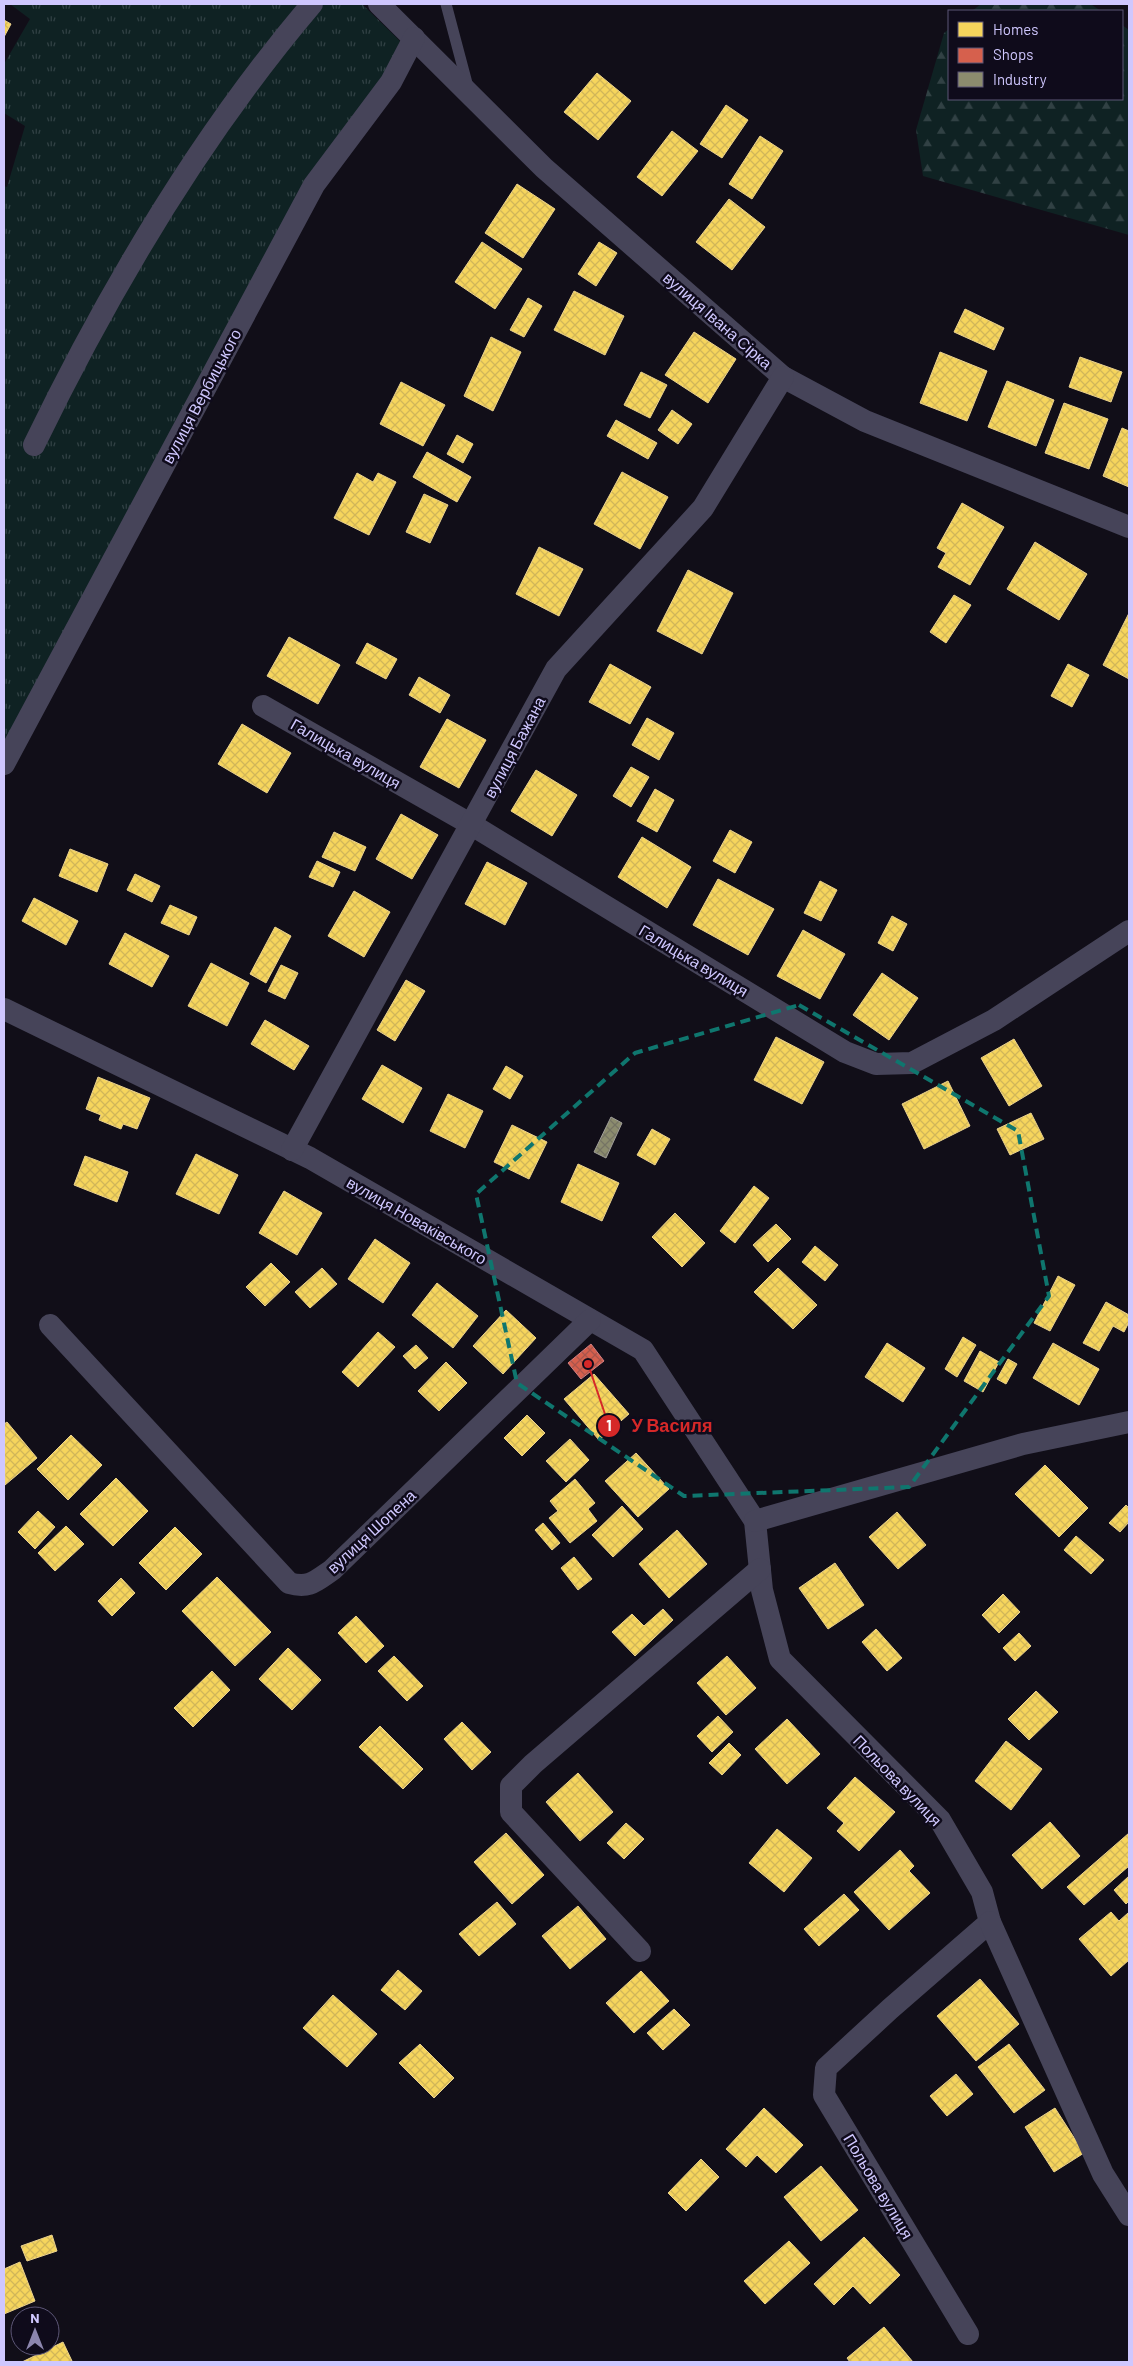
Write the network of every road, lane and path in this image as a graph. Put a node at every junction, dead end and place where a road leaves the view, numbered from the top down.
1 (312, 4) edge
2 (379, 4) edge
3 (446, 4) edge
4 (414, 38) junction
5 (469, 92) junction
6 (783, 377) junction
7 (34, 445) dead end
8 (1129, 527) edge
9 (263, 706) dead end
10 (4, 764) edge
11 (472, 825) junction
12 (1129, 931) edge
13 (4, 1009) edge
14 (292, 1150) junction
15 (590, 1320) junction
16 (50, 1325) dead end
17 (1129, 1422) edge
18 (756, 1521) junction
19 (760, 1569) junction
20 (990, 1922) junction
21 (640, 1951) dead end
22 (1129, 2215) edge
23 (968, 2334) dead end

1 - 7 street
2 - 4 street, вулиця Івана Сірка
3 - 5 lane
4 - 5 street, вулиця Івана Сірка
4 - 10 street, вулиця Вербицького
5 - 6 street, вулиця Івана Сірка
6 - 8 street, вулиця Івана Сірка
6 - 11 street, вулиця Бажана
9 - 11 street, Галицька вулиця
11 - 12 street, Галицька вулиця
11 - 14 street, вулиця Бажана
13 - 14 street, вулиця Новаківського
14 - 15 street, вулиця Новаківського
15 - 16 street, вулиця Шопена
15 - 18 street, вулиця Новаківського
17 - 18 street
18 - 19 street, Польова вулиця
19 - 20 street, Польова вулиця
19 - 21 street
20 - 22 street
20 - 23 street, Польова вулиця

